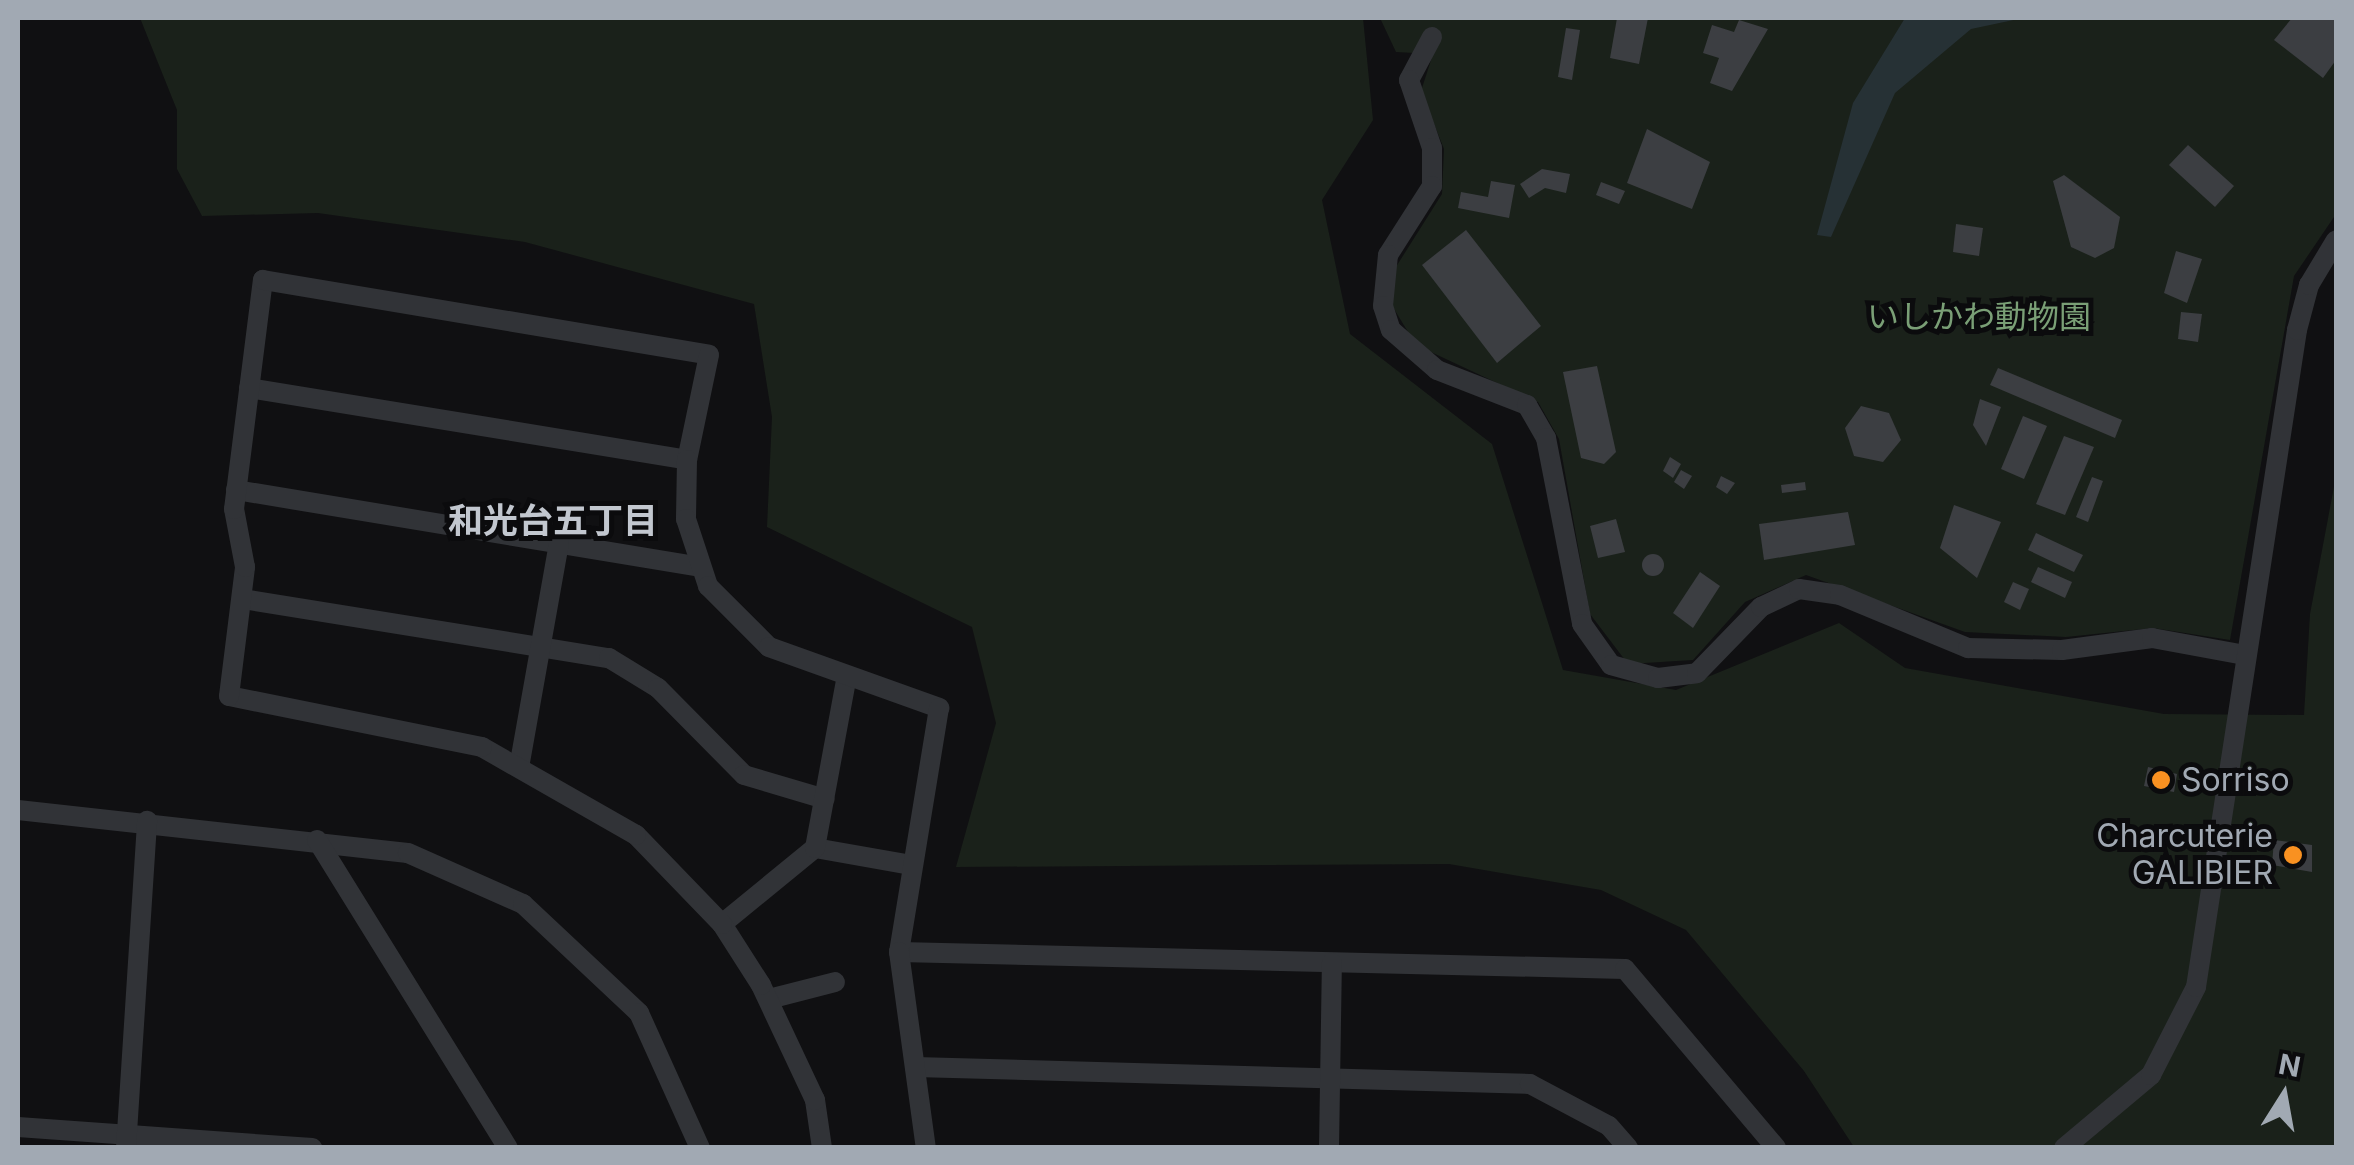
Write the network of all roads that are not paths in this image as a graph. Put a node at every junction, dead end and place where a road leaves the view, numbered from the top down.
1 (1432, 37) dead end
2 (2336, 240) edge
3 (249, 388) junction
4 (687, 460) junction
5 (236, 490) junction
6 (559, 543) junction
7 (696, 566) junction
8 (244, 598) junction
9 (542, 646) junction
10 (2246, 655) junction
11 (847, 676) junction
12 (520, 762) junction
13 (824, 798) junction
14 (18, 810) edge
15 (147, 821) junction
16 (317, 840) junction
17 (816, 848) junction
18 (912, 865) junction
19 (722, 924) junction
20 (899, 952) junction
21 (1332, 963) junction
22 (835, 982) dead end
23 (769, 999) junction
24 (915, 1067) junction
25 (1330, 1076) junction
26 (18, 1127) edge
27 (127, 1142) edge
28 (312, 1148) edge
29 (508, 1148) edge
30 (700, 1148) edge
31 (822, 1148) edge
32 (926, 1148) edge
33 (1329, 1148) edge
34 (1628, 1148) edge
35 (1776, 1148) edge
36 (2064, 1148) edge

1 - 10 street
2 - 10 street
3 - 4 street
3 - 4 street
3 - 5 street
4 - 7 street
5 - 6 street
5 - 8 street
6 - 7 street
6 - 9 street
7 - 11 street
8 - 9 street
8 - 12 street
9 - 12 street
9 - 13 street
10 - 36 street
11 - 13 street
11 - 18 street
12 - 19 street
13 - 17 street
14 - 15 street
15 - 16 street
15 - 27 street
16 - 29 street
16 - 30 street
17 - 18 street
17 - 19 street
18 - 20 street
19 - 23 street
20 - 21 street
20 - 24 street
21 - 25 street
21 - 35 street
22 - 23 street
23 - 31 street
24 - 25 street
24 - 32 street
25 - 33 street
25 - 34 street
26 - 27 street
27 - 28 street

